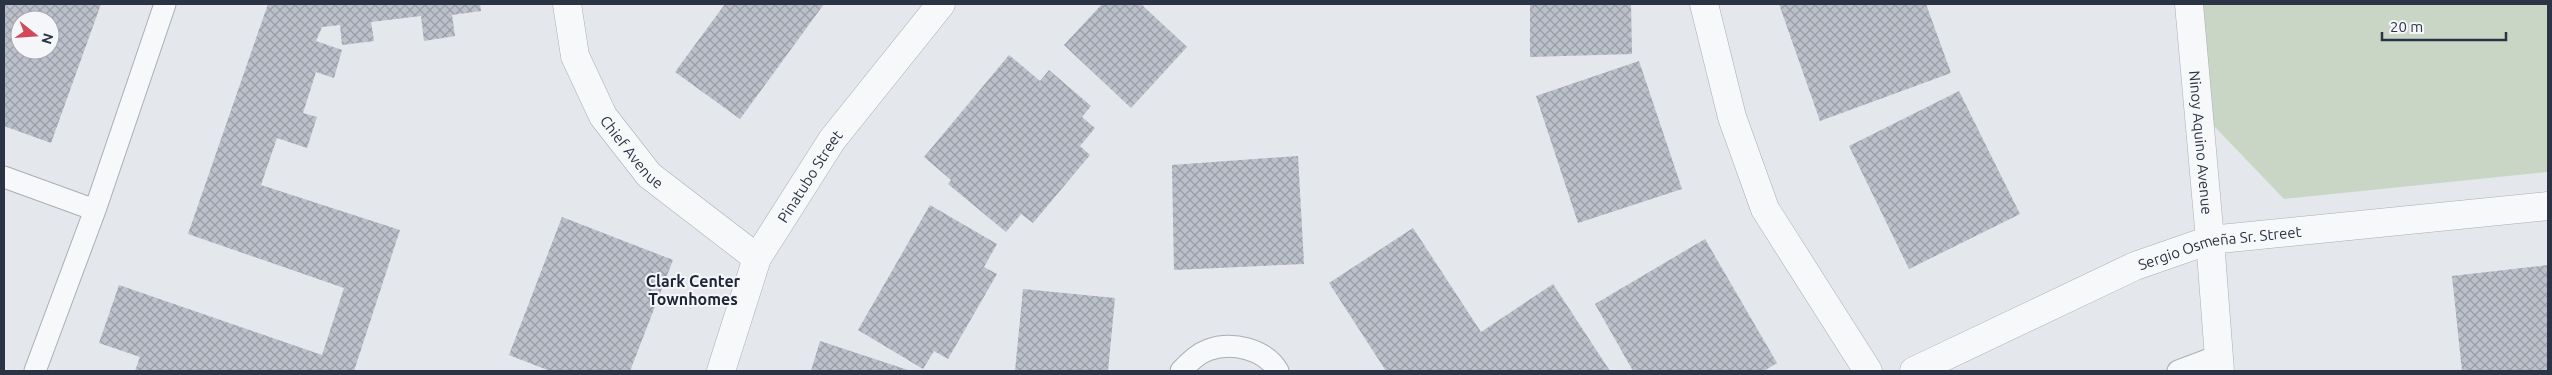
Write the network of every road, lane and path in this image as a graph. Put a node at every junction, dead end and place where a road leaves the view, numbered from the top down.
1 (165, 4) edge
2 (567, 4) edge
3 (941, 4) edge
4 (1704, 4) edge
5 (2189, 4) edge
6 (4, 177) edge
7 (2548, 206) edge
8 (95, 210) junction
9 (2210, 240) junction
10 (757, 258) junction
11 (2219, 364) edge
12 (35, 371) edge
13 (721, 371) edge
14 (1181, 371) edge
15 (1278, 371) edge
16 (1868, 371) edge
17 (1914, 371) edge
18 (2178, 371) edge

1 - 8 lane
2 - 10 street, Chief Avenue
3 - 10 street, Pinatubo Street
4 - 16 street
5 - 9 street, Ninoy Aquino Avenue
6 - 8 lane
7 - 9 street, Sergio Osmeña Sr. Street
8 - 12 lane
9 - 11 street, Ninoy Aquino Avenue
9 - 17 street, Sergio Osmeña Sr. Street
10 - 13 street, Pinatubo Street
11 - 18 lane
14 - 15 lane

